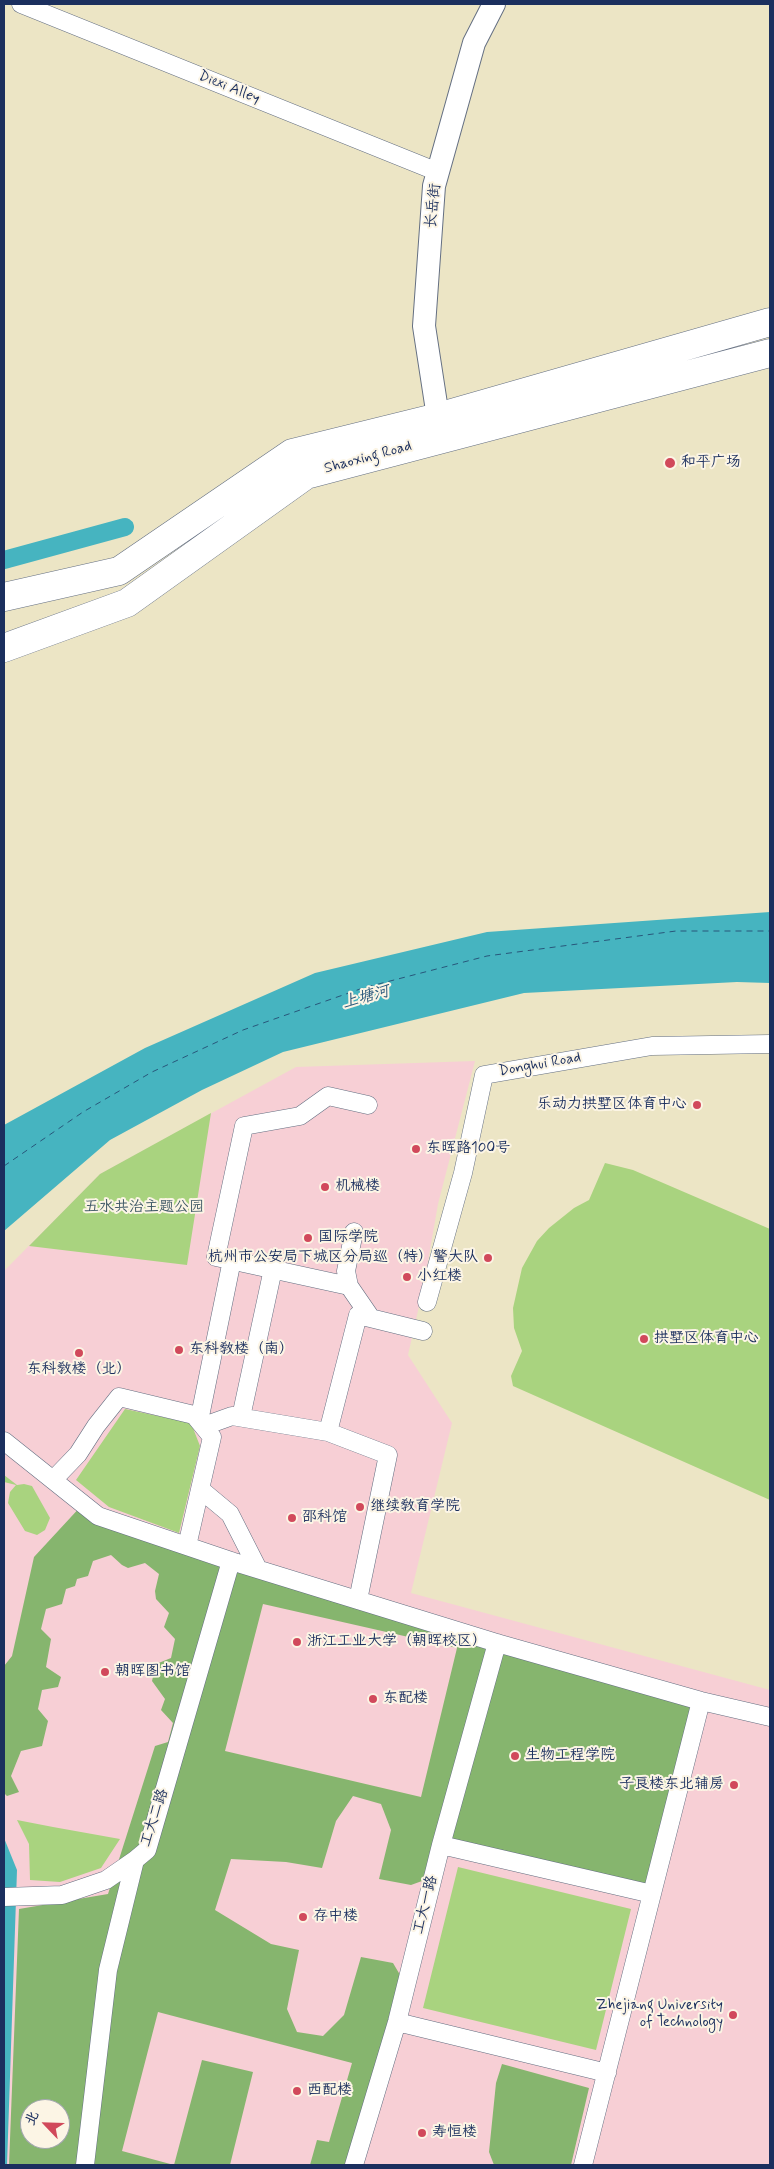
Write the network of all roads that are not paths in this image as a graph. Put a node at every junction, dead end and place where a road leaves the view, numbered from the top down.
1 (21, 4) edge
2 (494, 4) edge
3 (438, 172) junction
4 (770, 322) edge
5 (770, 352) edge
6 (438, 417) junction
7 (4, 597) edge
8 (4, 648) edge
9 (770, 1044) edge
10 (368, 1105) dead end
11 (354, 1232) dead end
12 (232, 1260) junction
13 (273, 1269) junction
14 (349, 1286) junction
15 (427, 1302) dead end
16 (371, 1318) junction
17 (423, 1331) dead end
18 (241, 1418) junction
19 (201, 1424) junction
20 (328, 1432) junction
21 (4, 1441) edge
22 (53, 1480) junction
23 (200, 1489) junction
24 (187, 1546) junction
25 (231, 1561) junction
26 (258, 1569) junction
27 (358, 1600) junction
28 (497, 1644) junction
29 (701, 1701) junction
30 (770, 1717) edge
31 (441, 1844) junction
32 (135, 1860) junction
33 (652, 1894) junction
34 (4, 1897) edge
35 (397, 2022) junction
36 (607, 2073) junction
37 (85, 2165) edge
38 (354, 2165) edge
39 (583, 2165) edge

1 - 3 street, Diexi Alley
2 - 3 street, 长岳街
3 - 6 street, 长岳街
4 - 6 main road, Shaoxing Road
5 - 8 main road, Shaoxing Road
6 - 7 main road, Shaoxing Road
9 - 15 street, Donghui Road
10 - 12 street
11 - 14 street
12 - 13 street
12 - 19 street
13 - 14 street
13 - 18 street
14 - 16 street
16 - 17 street
16 - 20 street
18 - 19 street
18 - 20 street
19 - 22 street
19 - 23 street
20 - 27 street
21 - 22 street
22 - 24 street
23 - 24 street
23 - 26 street
24 - 25 street
25 - 26 street
25 - 32 street, 工大二路
26 - 27 street
27 - 28 street
28 - 29 street
28 - 31 street, 工大一路
29 - 30 street
29 - 33 street
31 - 33 street
31 - 35 street, 工大一路
32 - 34 street
32 - 37 street, 工大二路
33 - 36 street
35 - 36 street
35 - 38 street, 工大一路
36 - 39 street

